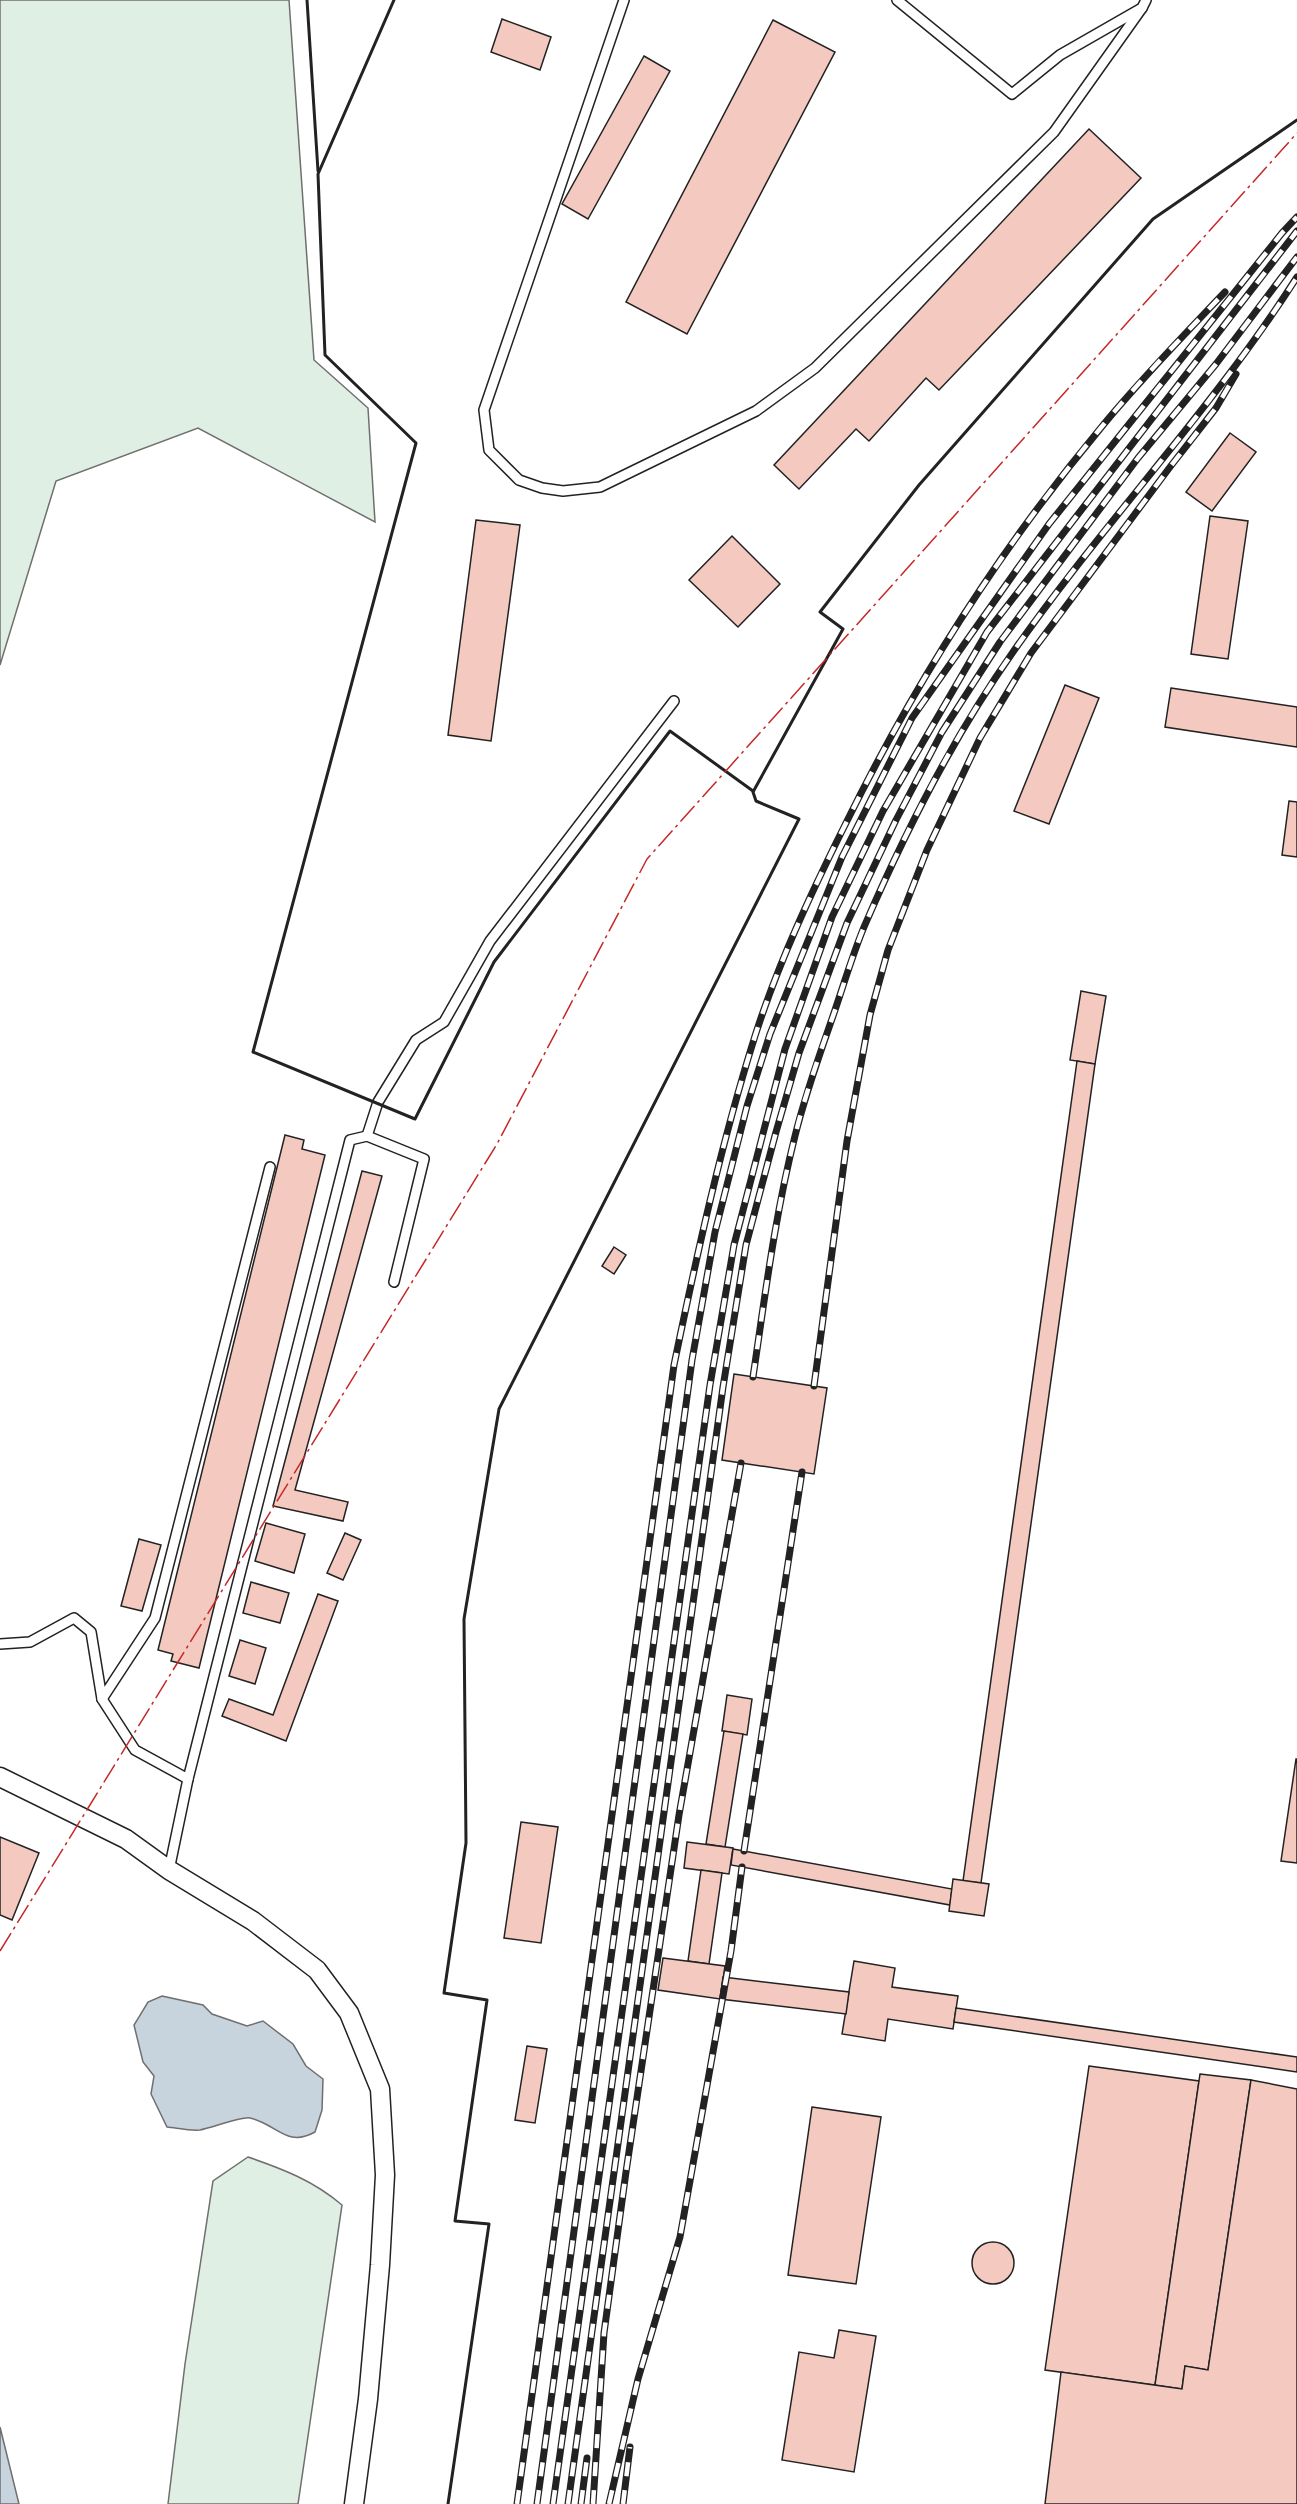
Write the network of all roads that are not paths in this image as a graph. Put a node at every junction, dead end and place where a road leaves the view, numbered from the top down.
1 (624, 0) edge
2 (897, 0) edge
3 (1144, 4) edge
4 (674, 702) dead end
5 (367, 1136) junction
6 (270, 1167) dead end
7 (394, 1282) dead end
8 (0, 1644) edge
9 (102, 1700) junction
10 (0, 1777) edge
11 (188, 1779) junction
12 (169, 1870) junction
13 (354, 2504) edge

1 - 3 lane
2 - 3 lane
4 - 5 lane
5 - 7 lane
5 - 11 lane
6 - 9 lane
8 - 9 lane
9 - 11 lane
10 - 12 street
11 - 12 lane
12 - 13 street

